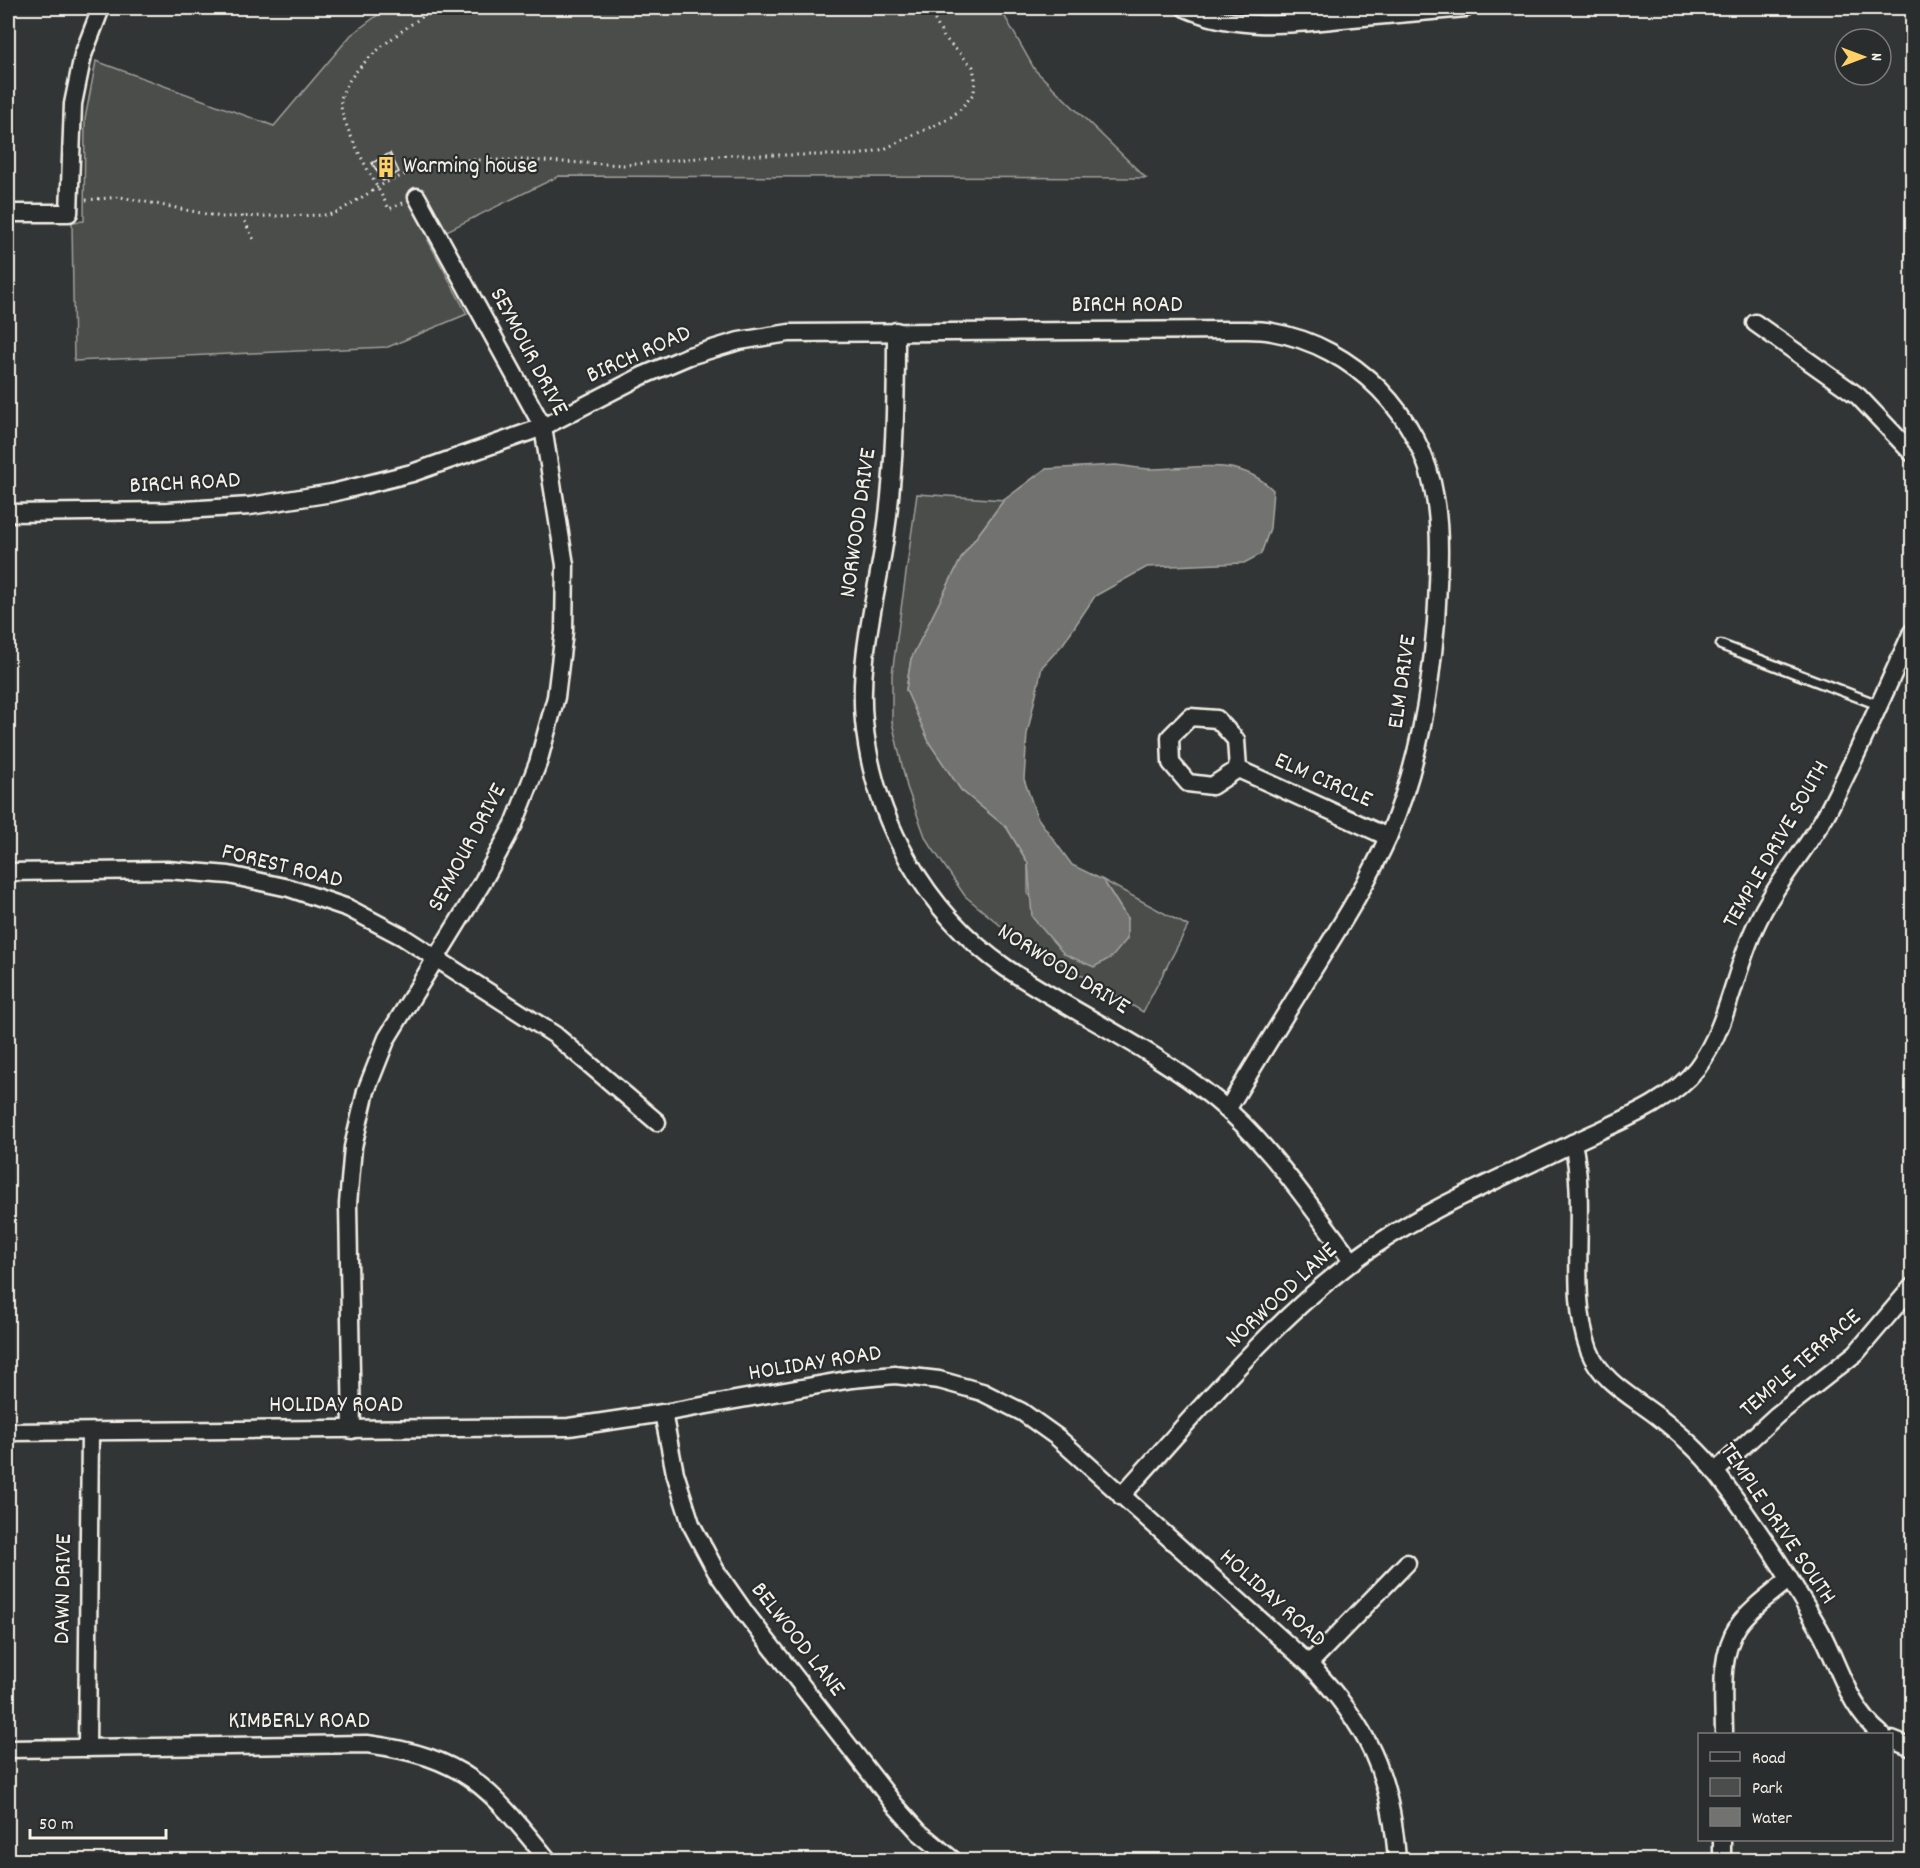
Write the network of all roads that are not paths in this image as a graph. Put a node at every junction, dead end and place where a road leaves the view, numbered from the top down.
1 (101, 8) edge
2 (1185, 8) edge
3 (1466, 8) edge
4 (417, 197) dead end
5 (8, 213) edge
6 (1755, 323) dead end
7 (1234, 330) joint
8 (896, 331) junction
9 (543, 427) junction
10 (1912, 453) edge
11 (8, 513) edge
12 (1912, 632) edge
13 (1721, 645) dead end
14 (1879, 705) junction
15 (1238, 769) junction
16 (1388, 837) junction
17 (8, 873) edge
18 (434, 957) junction
19 (1227, 1110) junction
20 (657, 1122) dead end
21 (1573, 1143) junction
22 (1353, 1262) junction
23 (1912, 1287) edge
24 (663, 1413) junction
25 (352, 1430) junction
26 (8, 1432) edge
27 (90, 1432) junction
28 (1715, 1472) junction
29 (1121, 1496) junction
30 (1407, 1563) dead end
31 (1789, 1579) junction
32 (1309, 1664) junction
33 (1724, 1733) edge
34 (1880, 1733) edge
35 (1893, 1740) edge
36 (87, 1748) junction
37 (1912, 1748) edge
38 (8, 1749) edge
39 (1722, 1841) edge
40 (548, 1860) edge
41 (953, 1860) edge
42 (1397, 1860) edge
43 (1722, 1860) edge

1 - 5 street
2 - 3 street
4 - 9 street, SEYMOUR DRIVE
6 - 10 street
7 - 8 street, BIRCH ROAD
7 - 16 street, ELM DRIVE
8 - 9 street, BIRCH ROAD
8 - 19 street, NORWOOD DRIVE
9 - 11 street, BIRCH ROAD
9 - 18 street, SEYMOUR DRIVE
12 - 14 street, TEMPLE DRIVE SOUTH
13 - 14 lane
14 - 21 street, TEMPLE DRIVE SOUTH
15 - 15 street, ELM CIRCLE
15 - 16 street, ELM CIRCLE
16 - 19 street, ELM DRIVE
17 - 18 street, FOREST ROAD
18 - 20 street, FOREST ROAD
18 - 25 street, SEYMOUR DRIVE
19 - 22 street, NORWOOD DRIVE
21 - 22 street, NORWOOD LANE
21 - 28 street, TEMPLE DRIVE SOUTH
22 - 29 street, NORWOOD LANE
23 - 28 street, TEMPLE TERRACE
24 - 25 street, HOLIDAY ROAD
24 - 29 street, HOLIDAY ROAD
24 - 41 street, BELWOOD LANE
25 - 27 street, HOLIDAY ROAD
26 - 27 street, HOLIDAY ROAD
27 - 36 street, DAWN DRIVE
28 - 31 street, TEMPLE DRIVE SOUTH
29 - 32 street, HOLIDAY ROAD
30 - 32 street
31 - 33 street
31 - 34 street, TEMPLE DRIVE SOUTH
32 - 42 street, HOLIDAY ROAD
35 - 37 street
36 - 38 street, KIMBERLY ROAD
36 - 40 street, KIMBERLY ROAD
39 - 43 street

